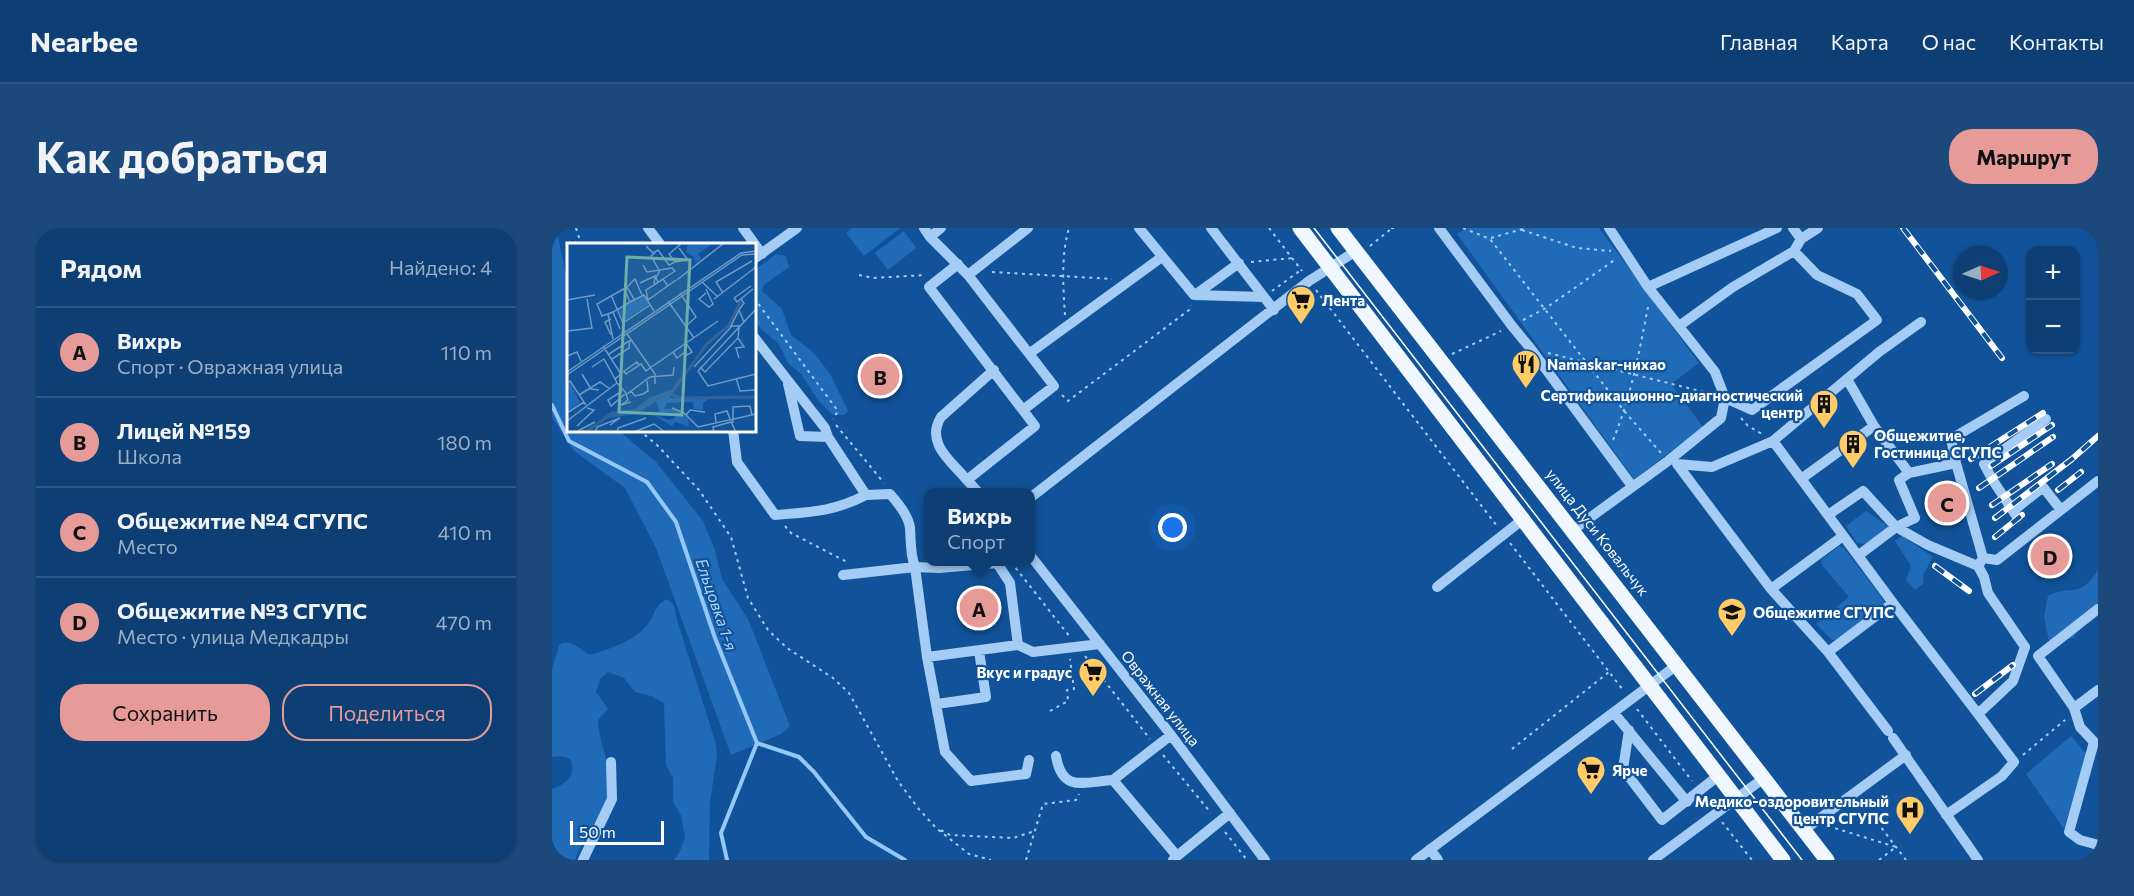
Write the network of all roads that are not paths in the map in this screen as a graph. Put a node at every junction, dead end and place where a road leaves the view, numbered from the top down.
1 (648, 228) edge
2 (743, 228) edge
3 (797, 228) edge
4 (941, 228) edge
5 (1028, 228) edge
6 (1139, 228) edge
7 (1211, 228) edge
8 (1300, 228) edge
9 (1338, 228) edge
10 (1439, 228) edge
11 (1609, 228) edge
12 (1777, 228) edge
13 (1793, 228) edge
14 (1818, 228) edge
15 (927, 232) edge
16 (1801, 239) junction
17 (749, 242) edge
18 (659, 243) edge
19 (1362, 249) junction
20 (1794, 251) junction
21 (758, 256) edge
22 (1162, 257) junction
23 (1239, 263) junction
24 (954, 267) junction
25 (1330, 268) junction
26 (971, 273) junction
27 (1650, 290) junction
28 (1194, 295) junction
29 (1264, 297) junction
30 (1274, 310) junction
31 (1921, 322) dead end
32 (1679, 326) junction
33 (756, 343) edge
34 (1030, 353) junction
35 (994, 370) junction
36 (1847, 379) junction
37 (788, 381) junction
38 (2024, 396) dead end
39 (1725, 398) junction
40 (1023, 410) junction
41 (2046, 419) dead end
42 (1874, 426) junction
43 (733, 432) edge
44 (828, 437) junction
45 (1773, 441) junction
46 (1956, 463) junction
47 (1909, 473) junction
48 (1801, 479) junction
49 (967, 480) junction
50 (2098, 481) edge
51 (1632, 486) junction
52 (974, 488) edge
53 (1035, 494) edge
54 (866, 495) junction
55 (2061, 510) junction
56 (1828, 515) junction
57 (1522, 520) junction
58 (1896, 527) junction
59 (1573, 530) junction
60 (1843, 536) junction
61 (1859, 555) junction
62 (1035, 561) edge
63 (1981, 562) junction
64 (930, 566) edge
65 (999, 566) edge
66 (915, 567) junction
67 (843, 575) dead end
68 (1437, 587) dead end
69 (1771, 589) junction
70 (1893, 603) junction
71 (2098, 609) edge
72 (1100, 644) junction
73 (1018, 645) junction
74 (980, 651) junction
75 (1828, 652) junction
76 (927, 657) junction
77 (1677, 665) junction
78 (1650, 686) junction
79 (2098, 690) edge
80 (937, 704) junction
81 (2074, 708) junction
82 (1614, 712) junction
83 (1978, 714) junction
84 (1629, 730) junction
85 (1171, 735) junction
86 (2096, 740) edge
87 (1906, 755) junction
88 (1056, 756) dead end
89 (1029, 760) dead end
90 (611, 762) dead end
91 (1718, 776) junction
92 (1764, 778) junction
93 (1113, 780) junction
94 (1736, 799) junction
95 (1687, 802) junction
96 (1230, 813) junction
97 (1946, 815) junction
98 (1809, 826) junction
99 (2098, 844) edge
100 (1430, 849) junction
101 (1175, 858) edge
102 (1975, 859) edge
103 (583, 860) edge
104 (1265, 860) edge
105 (1416, 860) edge
106 (1438, 860) edge
107 (1653, 860) edge
108 (1783, 860) edge
109 (1827, 860) edge

1 - 18 street
2 - 17 street
3 - 21 street
4 - 15 street
5 - 26 street
6 - 22 street
7 - 23 street
8 - 25 main road
9 - 19 main road, улица Дуси Ковальчук
10 - 51 street
11 - 27 street
12 - 27 street
13 - 16 street
14 - 16 street
15 - 24 street
16 - 20 street
19 - 25 street
19 - 59 main road, улица Дуси Ковальчук
20 - 32 street
20 - 39 street
22 - 28 street
22 - 34 street
23 - 28 street
23 - 29 street
24 - 26 street
24 - 35 street
25 - 30 street
25 - 57 main road
26 - 34 street
27 - 32 street
28 - 29 street
29 - 30 street
30 - 53 street
31 - 36 street
32 - 39 street
33 - 37 street
34 - 40 street
35 - 40 street
35 - 49 street
36 - 42 street
36 - 45 street
37 - 44 street
37 - 44 street
38 - 46 street
39 - 51 street
40 - 49 street
41 - 55 street
42 - 47 street
42 - 48 street
43 - 54 street
44 - 54 street
45 - 48 street
45 - 69 street
46 - 47 street
46 - 63 street
47 - 58 street
48 - 56 street
49 - 52 street
50 - 55 street
51 - 59 street
54 - 66 street
55 - 63 street
56 - 58 street
56 - 60 street
57 - 68 street
57 - 78 main road
58 - 61 street
58 - 63 street
59 - 77 main road, улица Дуси Ковальчук
60 - 61 street
60 - 69 street
61 - 70 street
62 - 72 street, Овражная улица
63 - 83 street
64 - 66 street
65 - 73 street
66 - 67 street
66 - 76 street
69 - 75 street
70 - 75 street
70 - 83 street
71 - 81 street
72 - 73 street
72 - 85 street, Овражная улица
73 - 74 street
74 - 76 street
74 - 80 street
75 - 87 street
76 - 80 street
77 - 78 street
77 - 92 main road, улица Дуси Ковальчук
78 - 82 street
78 - 91 main road
79 - 81 street
80 - 89 street
81 - 86 street
82 - 84 street
82 - 100 street
83 - 97 street
84 - 95 street
84 - 95 street
85 - 93 street
85 - 96 street, Овражная улица
86 - 99 street
87 - 97 street
87 - 98 street
88 - 93 street
90 - 103 street
91 - 94 main road
91 - 95 street
92 - 94 street
92 - 98 main road, улица Дуси Ковальчук
93 - 101 street
94 - 107 street
94 - 108 main road
96 - 101 street
96 - 104 street, Овражная улица
97 - 102 street
98 - 109 main road, улица Дуси Ковальчук
100 - 105 street
100 - 106 street

